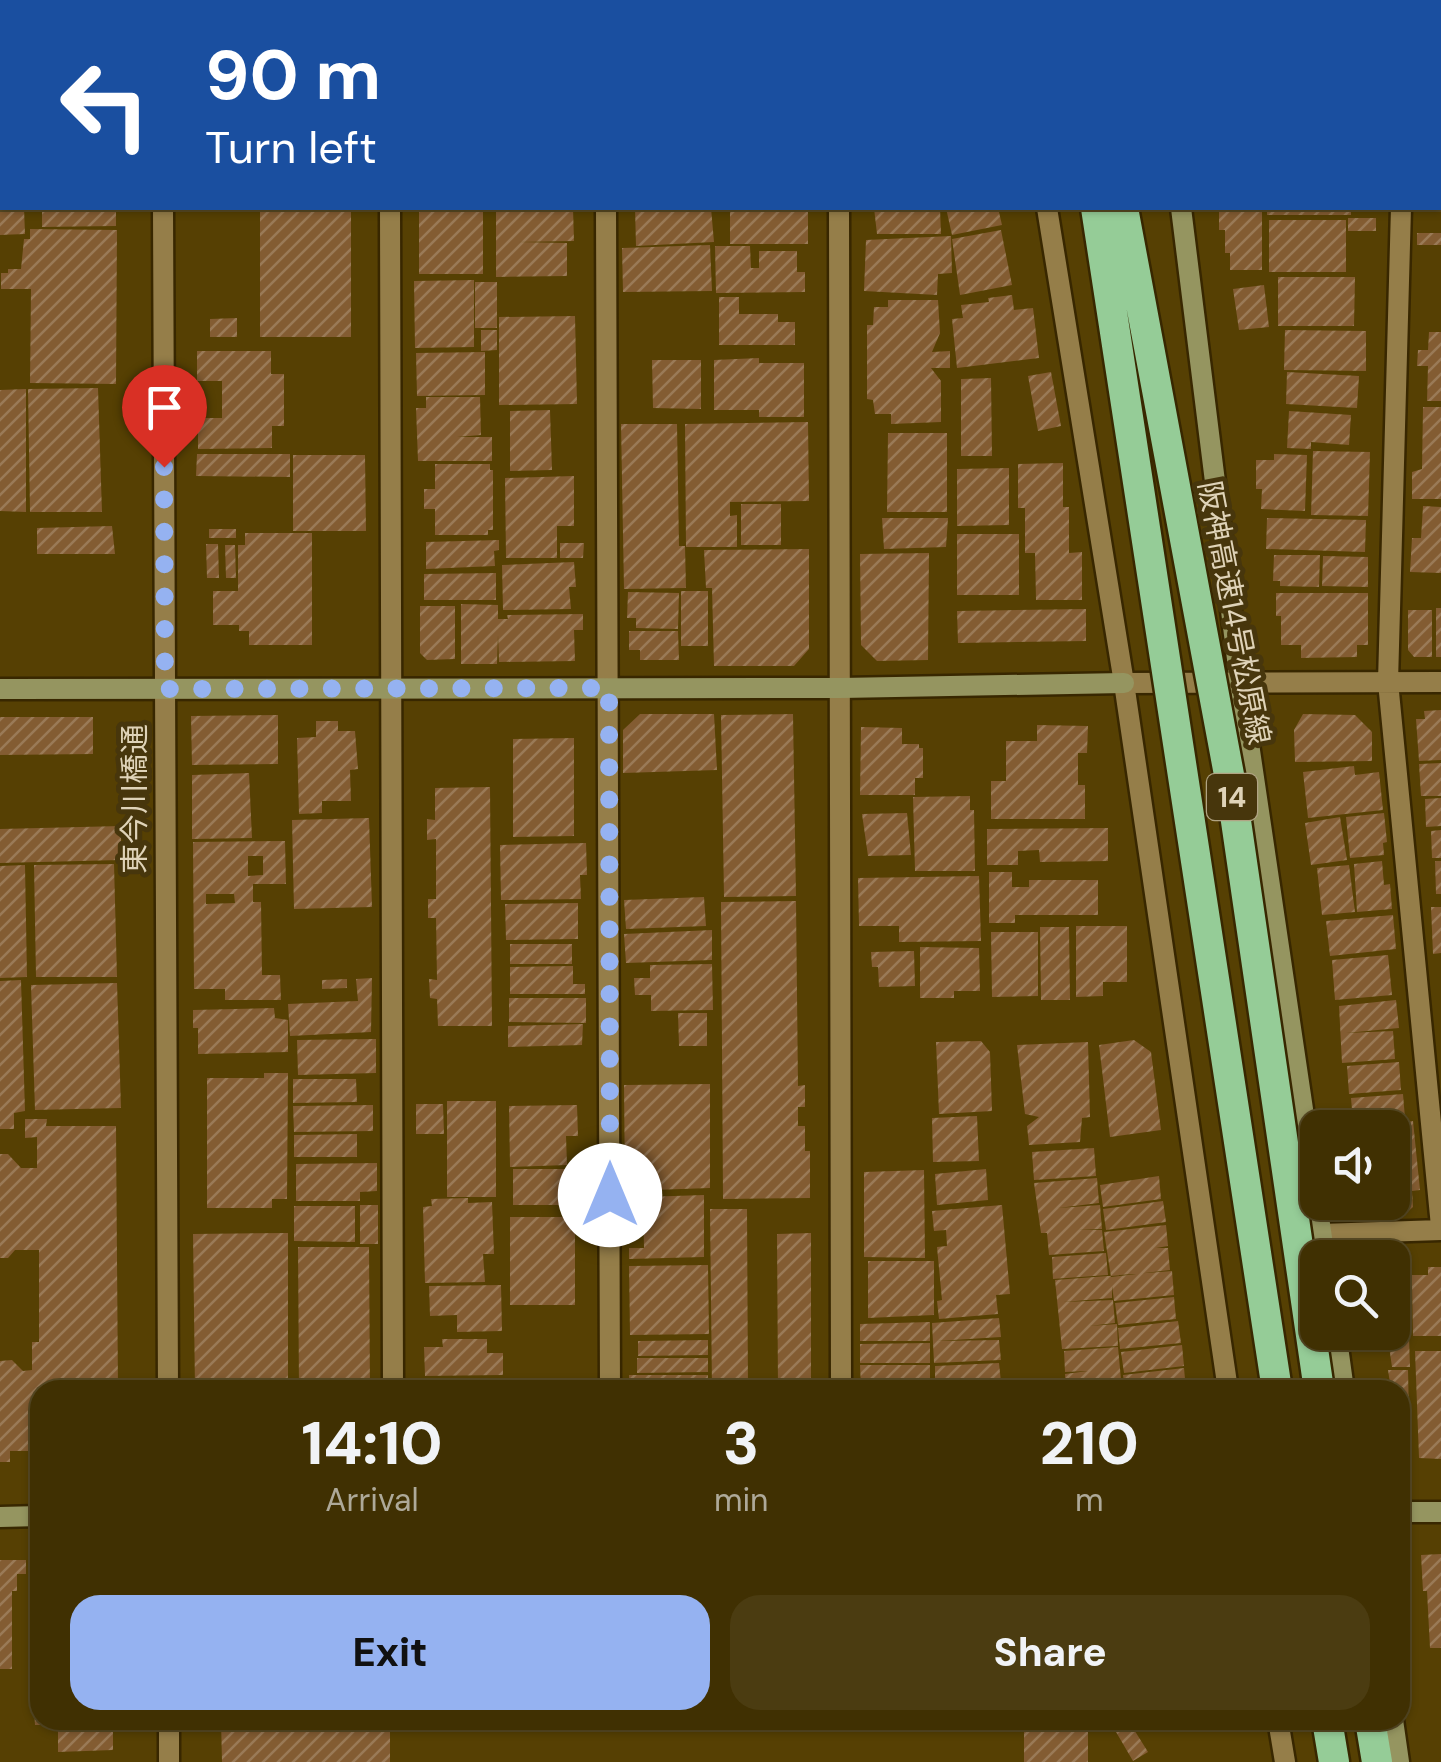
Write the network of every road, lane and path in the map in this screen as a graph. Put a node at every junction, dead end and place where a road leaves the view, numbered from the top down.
1 (162, 210) edge
2 (390, 210) edge
3 (606, 210) edge
4 (839, 210) edge
5 (1046, 210) edge
6 (1096, 210) edge
7 (1123, 210) edge
8 (1181, 210) edge
9 (1402, 210) edge
10 (1240, 682) junction
11 (1388, 682) junction
12 (1441, 682) edge
13 (1124, 683) junction
14 (393, 688) junction
15 (609, 688) junction
16 (841, 688) junction
17 (0, 689) edge
18 (165, 689) junction
19 (1441, 1228) edge
20 (1321, 1234) junction
21 (1322, 1240) edge
22 (1338, 1350) edge
23 (168, 1380) edge
24 (393, 1380) edge
25 (610, 1380) edge
26 (841, 1380) edge
27 (1227, 1380) edge
28 (1275, 1380) edge
29 (1318, 1380) edge
30 (1343, 1380) edge
31 (1410, 1512) edge
32 (1441, 1512) edge
33 (30, 1516) edge
34 (0, 1517) edge
35 (169, 1730) edge
36 (1280, 1730) edge
37 (1329, 1730) edge
38 (1372, 1730) edge
39 (1394, 1730) edge
40 (169, 1762) edge
41 (1285, 1762) edge
42 (1334, 1762) edge
43 (1377, 1762) edge
44 (1399, 1762) edge

1 - 18 street, 東今川橋通
2 - 14 street
3 - 15 street
4 - 16 street
5 - 13 street
6 - 28 highway, 14, bridge
7 - 29 highway, 阪神高速14号松原線 / 14, bridge
8 - 10 street
9 - 11 street
10 - 11 street
10 - 13 street
10 - 20 street
11 - 12 street
11 - 19 street
13 - 16 street
13 - 27 street
14 - 15 street
14 - 18 street
14 - 24 street
15 - 16 street
15 - 25 street
16 - 26 street
17 - 18 street
18 - 23 street, 東今川橋通
19 - 20 street
20 - 21 street
22 - 30 street
31 - 32 street
33 - 34 street
35 - 40 street
36 - 41 street
37 - 42 highway
38 - 43 highway
39 - 44 street

